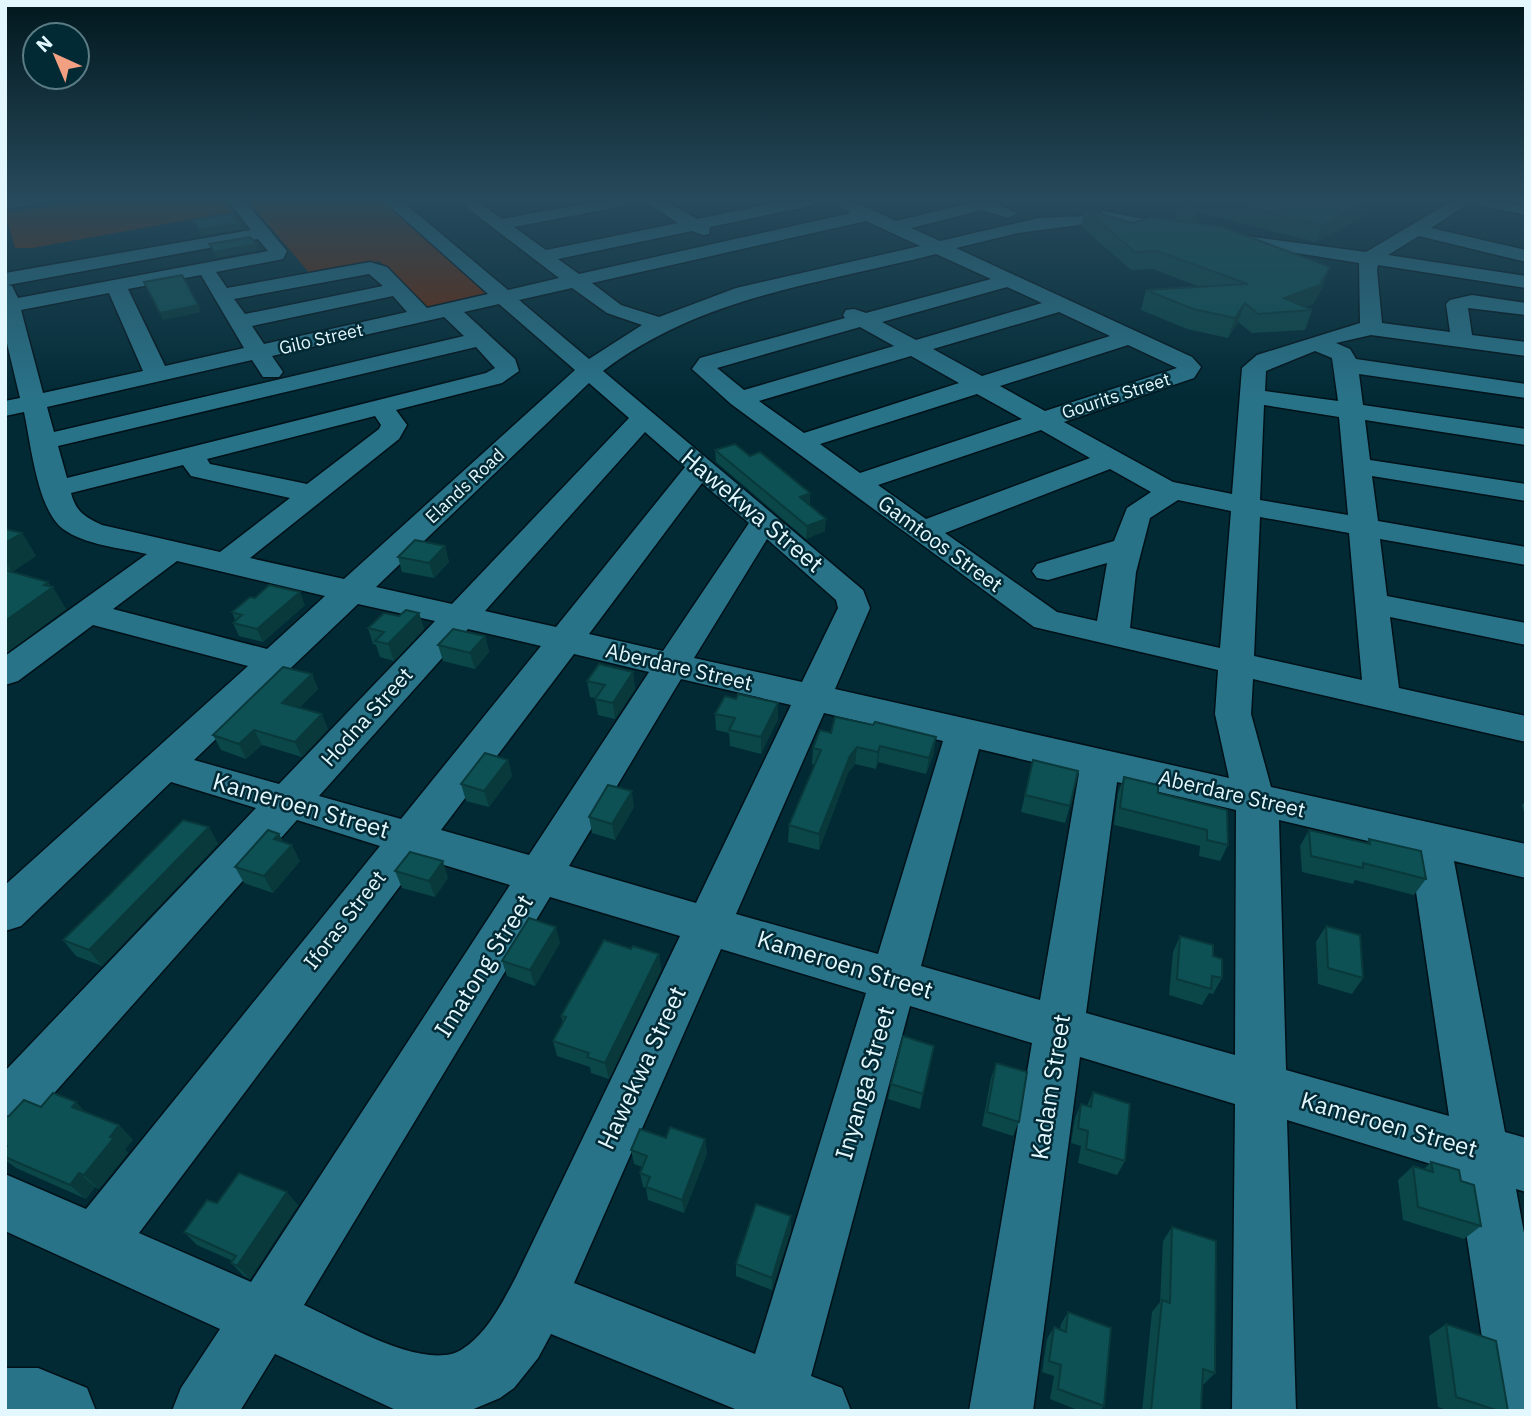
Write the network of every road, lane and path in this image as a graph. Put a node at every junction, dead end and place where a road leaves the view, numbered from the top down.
1 (124, 267) edge
2 (218, 267) edge
3 (469, 267) edge
4 (555, 267) edge
5 (632, 267) edge
6 (639, 267) edge
7 (858, 267) edge
8 (978, 267) edge
9 (1368, 267) edge
10 (1429, 267) edge
11 (205, 270) junction
12 (572, 280) junction
13 (1008, 281) junction
14 (1526, 282) edge
15 (661, 283) dead end
16 (116, 286) junction
17 (397, 289) junction
18 (221, 295) junction
19 (501, 295) junction
20 (6, 296) edge
21 (834, 303) dead end
22 (1059, 305) junction
23 (1526, 309) edge
24 (449, 310) junction
25 (423, 316) junction
26 (864, 321) junction
27 (239, 322) junction
28 (660, 324) junction
29 (1371, 328) junction
30 (1129, 337) junction
31 (481, 339) junction
32 (1462, 341) junction
33 (1316, 343) junction
34 (913, 348) junction
35 (1526, 349) edge
36 (259, 353) junction
37 (1346, 365) junction
38 (588, 372) junction
39 (157, 375) junction
40 (979, 385) junction
41 (281, 387) junction
42 (1526, 391) edge
43 (1252, 396) junction
44 (740, 399) junction
45 (19, 406) edge
46 (380, 407) junction
47 (1353, 411) junction
48 (643, 418) junction
49 (1042, 420) junction
50 (306, 426) junction
51 (1526, 437) edge
52 (43, 442) junction
53 (801, 442) junction
54 (190, 455) junction
55 (1111, 459) junction
56 (1359, 466) junction
57 (700, 467) junction
58 (856, 483) junction
59 (55, 489) junction
60 (1171, 491) junction
61 (1526, 493) edge
62 (313, 494) junction
63 (1246, 506) junction
64 (765, 522) junction
65 (1365, 528) junction
66 (923, 531) junction
67 (1126, 547) junction
68 (171, 551) junction
69 (1526, 556) edge
70 (226, 563) junction
71 (1048, 571) dead end
72 (352, 591) junction
73 (1372, 603) junction
74 (87, 613) junction
75 (459, 616) junction
76 (1526, 634) edge
77 (1112, 637) junction
78 (563, 640) junction
79 (275, 662) junction
80 (673, 665) junction
81 (1236, 665) junction
82 (5, 673) edge
83 (1382, 697) junction
84 (815, 698) junction
85 (1526, 729) edge
86 (965, 732) junction
87 (1100, 764) junction
88 (164, 766) junction
89 (1254, 799) junction
90 (289, 802) junction
91 (408, 838) junction
92 (1429, 839) junction
93 (1526, 861) edge
94 (540, 877) junction
95 (6, 911) edge
96 (709, 923) junction
97 (895, 980) junction
98 (1060, 1029) junction
99 (1259, 1087) junction
100 (5, 1109) edge
101 (1505, 1159) edge
102 (5, 1202) edge
103 (96, 1243) junction
104 (537, 1298) junction
105 (262, 1317) junction
106 (5, 1400) edge
107 (797, 1402) edge
108 (64, 1411) edge
109 (204, 1411) edge
110 (1001, 1411) edge
111 (1264, 1411) edge
112 (1525, 1411) edge

1 - 20 street
2 - 11 street
3 - 19 street, Hawekwa Street
4 - 12 street
5 - 12 street, Gilo Street
6 - 15 street
7 - 28 street, Elands Road
8 - 13 street, Gourits Street
9 - 29 street
10 - 14 street, Elands Road
11 - 16 street
11 - 18 street
12 - 19 street, Gilo Street
12 - 28 street
13 - 22 street, Gourits Street
13 - 26 street, Gamtoos Street
16 - 20 street
16 - 39 street
17 - 18 street
17 - 25 street
17 - 27 street
18 - 27 street
19 - 24 street, Gilo Street
19 - 38 street, Hawekwa Street
20 - 45 street, Aberdare Street
21 - 26 street
22 - 30 street, Gourits Street
22 - 34 street
23 - 32 street
24 - 25 street, Gilo Street
24 - 31 street
25 - 36 street, Gilo Street
26 - 34 street
26 - 44 street, Gamtoos Street
27 - 36 street
28 - 38 street, Elands Road
29 - 32 street
29 - 33 street
30 - 40 street
30 - 49 street, Gourits Street
31 - 41 street
31 - 46 street
32 - 35 street
33 - 37 street
33 - 43 street
34 - 40 street
34 - 44 street
36 - 39 street, Gilo Street
36 - 41 street
37 - 42 street
37 - 47 street
38 - 48 street, Hawekwa Street
38 - 72 street, Elands Road
39 - 45 street, Gilo Street
40 - 49 street
40 - 53 street
41 - 50 street
41 - 52 street
43 - 47 street
43 - 63 street
44 - 53 street, Gamtoos Street
45 - 52 street, Aberdare Street
46 - 50 street
46 - 62 street
47 - 51 street
47 - 56 street
48 - 57 street, Hawekwa Street
48 - 75 street, Hodna Street
49 - 55 street
49 - 58 street, Gourits Street
50 - 54 street
52 - 59 street, Aberdare Street
53 - 58 street, Gamtoos Street
54 - 59 street
54 - 62 street
55 - 60 street
55 - 66 street
56 - 61 street
56 - 65 street
57 - 64 street, Hawekwa Street
57 - 78 street, Iforas Street
58 - 66 street, Gamtoos Street
59 - 68 street, Aberdare Street
60 - 63 street
60 - 67 street
62 - 70 street
63 - 65 street
63 - 81 street
64 - 80 street, Imatong Street
64 - 84 street, Hawekwa Street
65 - 69 street
65 - 73 street
66 - 77 street, Gamtoos Street
67 - 71 street
67 - 77 street
68 - 70 street, Aberdare Street
68 - 74 street
70 - 72 street, Aberdare Street
72 - 75 street, Aberdare Street
72 - 79 street, Elands Road
73 - 76 street
73 - 83 street
74 - 79 street
74 - 82 street
75 - 78 street, Aberdare Street
75 - 90 street, Hodna Street
77 - 81 street, Gamtoos Street
78 - 80 street, Aberdare Street
78 - 91 street, Iforas Street
79 - 88 street, Elands Road
80 - 84 street, Aberdare Street
80 - 94 street, Imatong Street
81 - 83 street, Gamtoos Street
81 - 89 street
83 - 85 street, Gamtoos Street
84 - 86 street, Aberdare Street
84 - 96 street, Hawekwa Street
86 - 87 street, Aberdare Street
86 - 97 street, Inyanga Street
87 - 89 street, Aberdare Street
87 - 98 street, Kadam Street
88 - 90 street, Kameroen Street
88 - 95 street, Elands Road
89 - 92 street, Aberdare Street
89 - 99 street
90 - 91 street, Kameroen Street
90 - 100 street, Hodna Street
91 - 94 street, Kameroen Street
91 - 103 street, Iforas Street
92 - 93 street, Aberdare Street
92 - 101 street
94 - 96 street, Kameroen Street
94 - 105 street, Imatong Street
96 - 97 street, Kameroen Street
96 - 104 street, Hawekwa Street
97 - 98 street, Kameroen Street
97 - 107 street, Inyanga Street
98 - 99 street, Kameroen Street
98 - 110 street, Kadam Street
99 - 101 street, Kameroen Street
99 - 111 street
101 - 112 street
102 - 103 street, Hawekwa Street
103 - 105 street, Hawekwa Street
104 - 105 street, Hawekwa Street
104 - 107 street
105 - 109 street, Imatong Street
106 - 108 street

